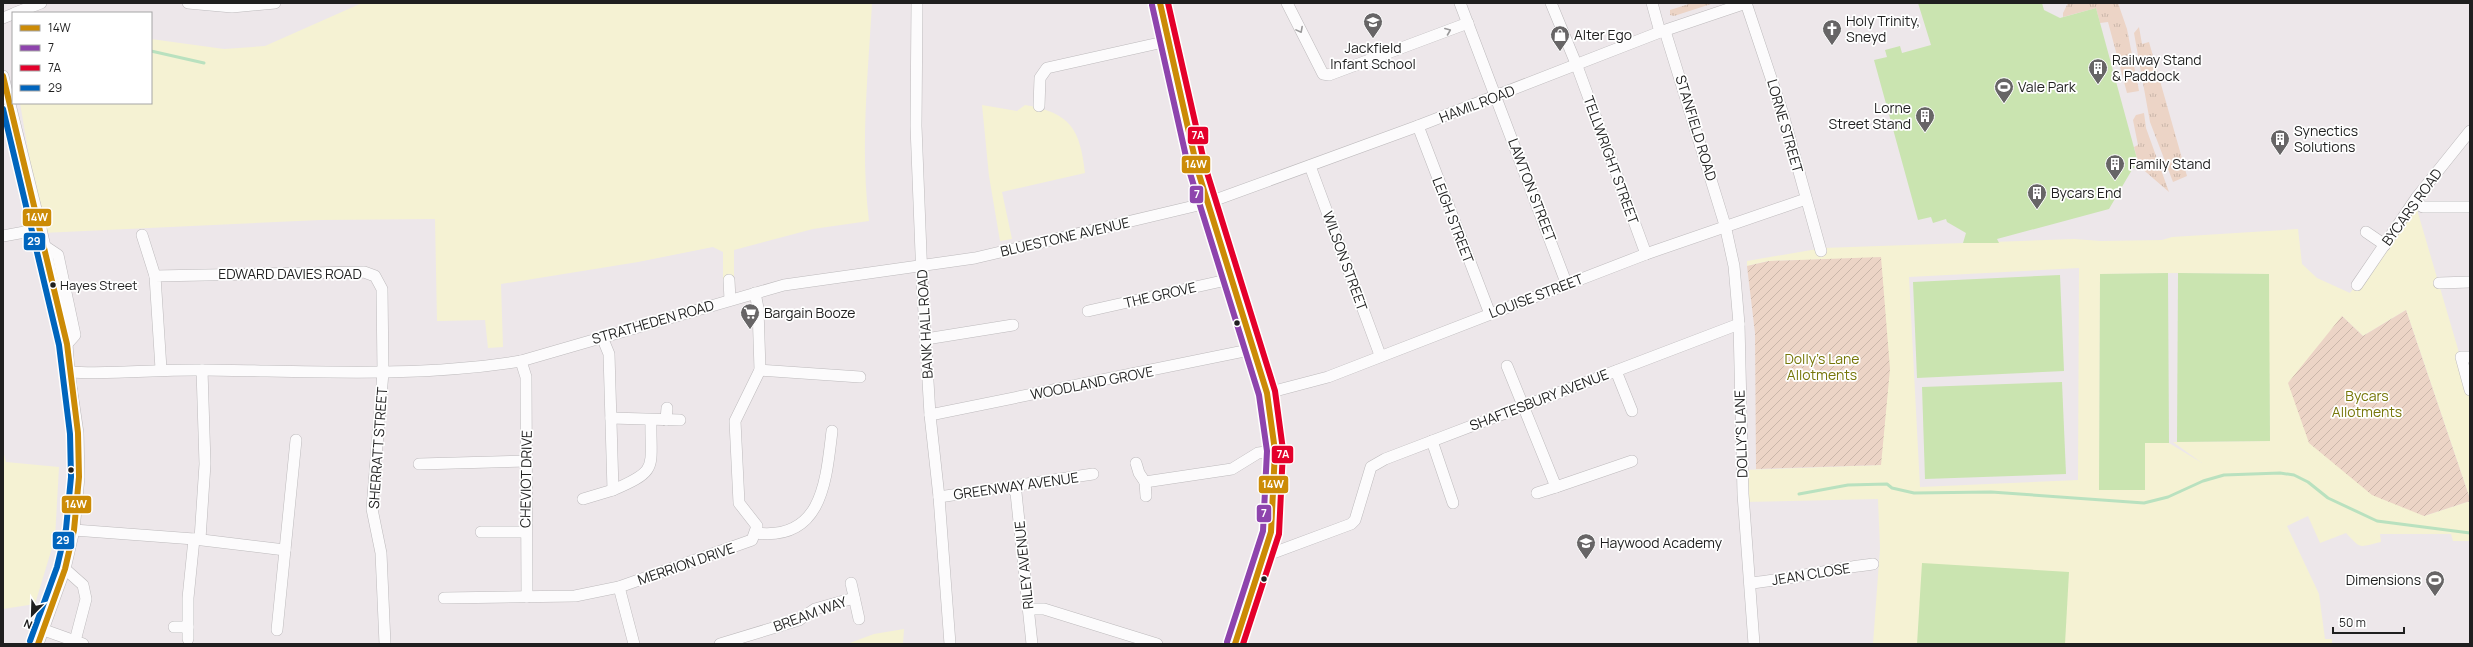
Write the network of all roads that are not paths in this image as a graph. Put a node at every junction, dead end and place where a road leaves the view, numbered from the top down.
1 (40, 3) edge
2 (193, 3) edge
3 (275, 3) edge
4 (918, 3) edge
5 (1160, 3) edge
6 (1287, 3) edge
7 (1460, 3) edge
8 (1551, 3) edge
9 (1652, 3) edge
10 (1746, 3) edge
11 (17, 12) edge
12 (1468, 22) junction
13 (1663, 31) junction
14 (1168, 41) junction
15 (1577, 66) junction
16 (4, 80) edge
17 (1497, 96) junction
18 (1039, 106) dead end
19 (1418, 126) junction
20 (2470, 131) edge
21 (1310, 166) junction
22 (2417, 197) junction
23 (1806, 198) junction
24 (1207, 203) junction
25 (2470, 207) edge
26 (1725, 226) junction
27 (42, 229) junction
28 (2366, 232) dead end
29 (142, 235) dead end
30 (3, 236) edge
31 (2387, 243) junction
32 (1821, 251) dead end
33 (1646, 254) junction
34 (922, 266) junction
35 (155, 276) junction
36 (1231, 279) junction
37 (729, 280) dead end
38 (2439, 282) dead end
39 (2470, 282) edge
40 (1567, 285) junction
41 (2357, 285) dead end
42 (755, 293) junction
43 (730, 300) junction
44 (1088, 311) dead end
45 (1490, 314) junction
46 (1739, 324) junction
47 (1013, 325) dead end
48 (602, 337) junction
49 (926, 339) junction
50 (1254, 349) junction
51 (1380, 355) junction
52 (2466, 357) edge
53 (521, 361) junction
54 (1507, 366) dead end
55 (161, 369) junction
56 (202, 370) junction
57 (760, 370) junction
58 (1616, 371) junction
59 (69, 372) junction
60 (383, 372) junction
61 (860, 377) dead end
62 (2470, 390) edge
63 (1267, 393) junction
64 (1524, 405) junction
65 (667, 408) dead end
66 (1632, 411) dead end
67 (930, 415) junction
68 (611, 418) junction
69 (651, 420) junction
70 (666, 420) junction
71 (680, 420) dead end
72 (832, 431) dead end
73 (296, 440) dead end
74 (1432, 441) junction
75 (1275, 451) junction
76 (1635, 460) dead end
77 (526, 461) junction
78 (1136, 463) dead end
79 (419, 465) dead end
80 (1093, 474) dead end
81 (1145, 482) junction
82 (1011, 487) junction
83 (1556, 487) junction
84 (613, 490) junction
85 (1537, 493) dead end
86 (1146, 496) dead end
87 (939, 497) junction
88 (583, 500) dead end
89 (1453, 502) dead end
90 (74, 530) junction
91 (481, 532) dead end
92 (525, 532) junction
93 (756, 533) junction
94 (197, 539) junction
95 (285, 550) junction
96 (1265, 556) junction
97 (1873, 564) dead end
98 (66, 569) junction
99 (851, 583) dead end
100 (1750, 583) junction
101 (619, 587) junction
102 (444, 598) dead end
103 (527, 598) junction
104 (854, 598) junction
105 (1029, 609) junction
106 (859, 619) dead end
107 (174, 627) dead end
108 (188, 627) junction
109 (44, 630) junction
110 (277, 630) dead end
111 (188, 640) dead end
112 (79, 643) edge
113 (38, 644) edge
114 (385, 644) edge
115 (634, 644) edge
116 (720, 644) edge
117 (950, 644) edge
118 (1032, 644) edge
119 (1157, 644) edge
120 (1235, 644) edge
121 (1754, 644) edge

1 - 11 street
2 - 3 street
4 - 34 street, BANK HALL ROAD
5 - 14 main road
6 -> 12 street
7 - 12 street, LAWTON STREET
8 - 15 street, TELLWRIGHT STREET
9 - 13 street, STANFIELD ROAD
10 - 13 street, HAMIL ROAD
10 - 23 street, LORNE STREET
12 - 17 street, LAWTON STREET
13 - 15 street, HAMIL ROAD
13 - 26 street, STANFIELD ROAD
14 - 18 street
14 - 24 main road
15 - 17 street, HAMIL ROAD
15 - 33 street, TELLWRIGHT STREET
16 - 27 street
17 - 19 street, HAMIL ROAD
17 - 40 street, LAWTON STREET
19 - 21 street, HAMIL ROAD
19 - 45 street, LEIGH STREET
20 - 22 street, BYCARS ROAD
21 - 24 street, HAMIL ROAD
21 - 51 street, WILSON STREET
22 - 25 street
22 - 31 street, BYCARS ROAD
23 - 26 street, LOUISE STREET
23 - 32 street, LORNE STREET
24 - 34 street, BLUESTONE AVENUE
24 - 36 main road
26 - 33 street, LOUISE STREET
26 - 46 street, DOLLY'S LANE
27 - 30 street
27 - 59 street
28 - 31 street
29 - 35 street
31 - 41 street, BYCARS ROAD
33 - 40 street, LOUISE STREET
34 - 42 street, STRATHEDEN ROAD
34 - 49 street, BANK HALL ROAD
35 - 55 street
35 - 60 street, EDWARD DAVIES ROAD
36 - 44 street, THE GROVE
36 - 50 main road
37 - 43 street
38 - 39 street
40 - 45 street, LOUISE STREET
42 - 43 street, STRATHEDEN ROAD
42 - 57 street
43 - 48 street, STRATHEDEN ROAD
45 - 51 street, LOUISE STREET
46 - 58 street, SHAFTESBURY AVENUE
46 - 100 street, DOLLY'S LANE
47 - 49 street
48 - 53 street, STRATHEDEN ROAD
48 - 68 street
49 - 67 street, BANK HALL ROAD
50 - 63 main road
50 - 67 street, WOODLAND GROVE
51 - 63 street, LOUISE STREET
52 - 62 street
53 - 60 street, STRATHEDEN ROAD
53 - 77 street, CHEVIOT DRIVE
54 - 64 street
55 - 56 street
55 - 59 street
56 - 60 street
56 - 94 street
57 - 61 street
57 - 93 street
58 - 64 street, SHAFTESBURY AVENUE
58 - 66 street
59 - 90 street
60 - 114 street, SHERRATT STREET
63 - 75 main road
64 - 74 street, SHAFTESBURY AVENUE
64 - 83 street
65 - 70 street
67 - 87 street, BANK HALL ROAD
68 - 69 street
68 - 84 street
69 - 70 street
69 - 84 street
70 - 71 street
72 - 93 street
73 - 95 street
74 - 89 street
74 - 96 street, SHAFTESBURY AVENUE
75 - 81 street
75 - 96 main road
76 - 83 street
77 - 79 street
77 - 92 street, CHEVIOT DRIVE
78 - 81 street
80 - 82 street, GREENWAY AVENUE
81 - 86 street
82 - 87 street, GREENWAY AVENUE
82 - 105 street, RILEY AVENUE
83 - 85 street
84 - 88 street
87 - 117 street, BANK HALL ROAD
90 - 94 street
90 - 98 street
91 - 92 street
92 - 103 street, CHEVIOT DRIVE
93 - 101 street, MERRION DRIVE
94 - 95 street
94 - 108 street
95 - 110 street
96 - 120 main road
97 - 100 street, JEAN CLOSE
98 - 109 street
98 - 112 street
99 - 104 street, BREAM WAY
100 - 121 street, DOLLY'S LANE
101 - 103 street, MERRION DRIVE
101 - 115 street
102 - 103 street, MERRION DRIVE
104 - 106 street, BREAM WAY
104 - 116 street, BREAM WAY
105 - 118 street, RILEY AVENUE
105 - 119 street
107 - 108 street
108 - 111 street
109 - 112 street
109 - 113 street

